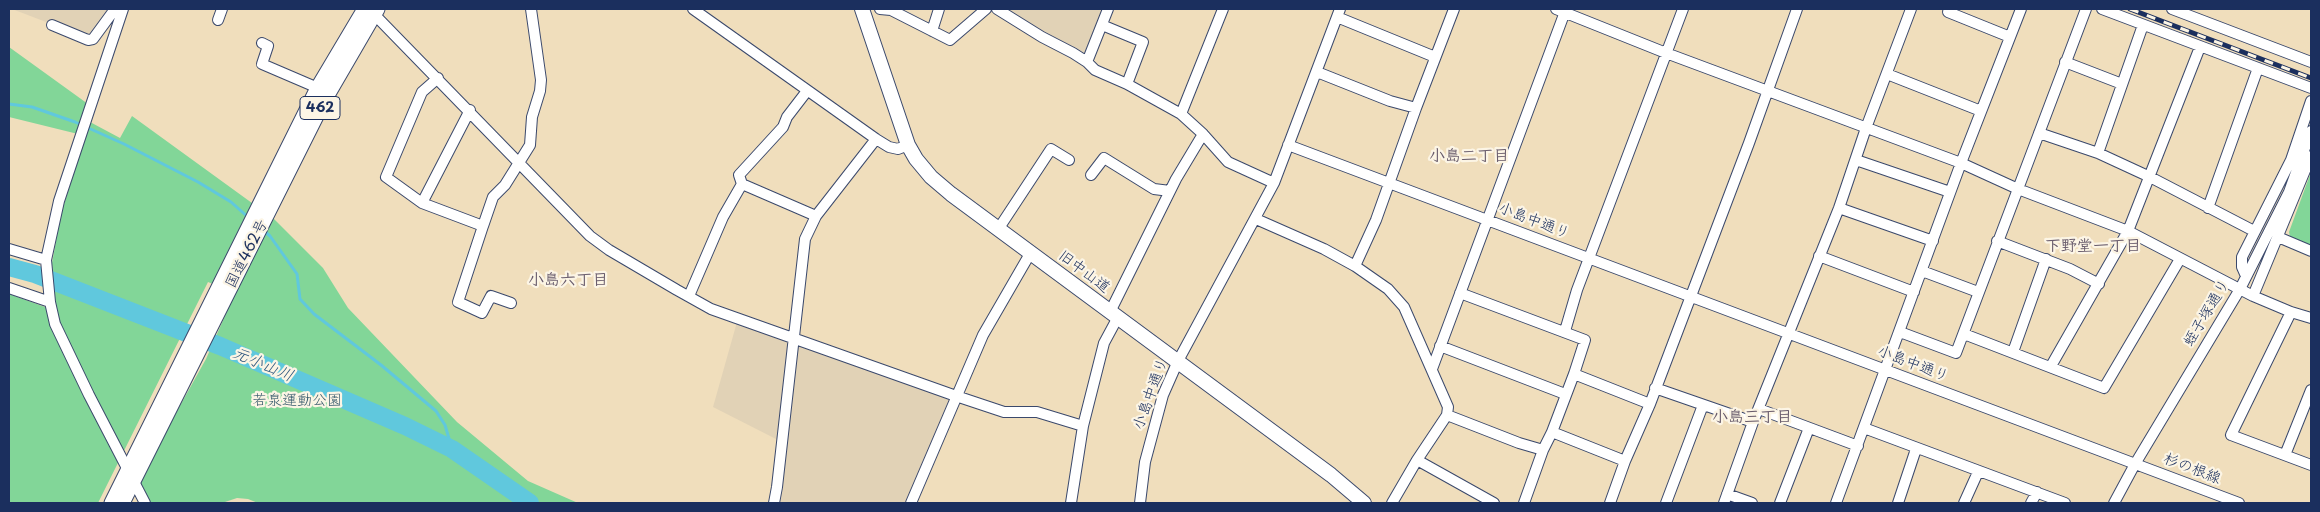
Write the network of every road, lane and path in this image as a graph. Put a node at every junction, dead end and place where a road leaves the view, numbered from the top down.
1 (115, 9) edge
2 (123, 9) edge
3 (222, 9) edge
4 (531, 9) edge
5 (693, 9) edge
6 (862, 9) edge
7 (880, 9) edge
8 (939, 9) edge
9 (986, 9) edge
10 (997, 9) edge
11 (1108, 9) edge
12 (1223, 9) edge
13 (1454, 9) edge
14 (1683, 9) edge
15 (1797, 9) edge
16 (1911, 9) edge
17 (1949, 9) edge
18 (2021, 9) edge
19 (2086, 9) edge
20 (2102, 9) edge
21 (2172, 9) edge
22 (371, 10) edge
23 (1562, 10) edge
24 (906, 13) edge
25 (1339, 13) edge
26 (218, 20) dead end
27 (52, 25) dead end
28 (1102, 25) junction
29 (2143, 25) junction
30 (932, 31) junction
31 (2010, 37) junction
32 (262, 43) dead end
33 (2200, 47) junction
34 (1666, 53) junction
35 (1435, 58) junction
36 (1088, 62) junction
37 (2065, 62) junction
38 (2311, 62) edge
39 (2258, 68) junction
40 (1317, 72) junction
41 (1887, 74) junction
42 (438, 78) junction
43 (1127, 84) junction
44 (2122, 84) junction
45 (318, 88) junction
46 (2311, 88) edge
47 (1766, 90) junction
48 (807, 91) junction
49 (2311, 101) edge
50 (1416, 108) junction
51 (470, 110) junction
52 (1981, 111) junction
53 (1181, 114) junction
54 (1866, 128) junction
55 (2311, 131) edge
56 (2039, 133) junction
57 (1203, 134) junction
58 (876, 140) junction
59 (908, 145) junction
60 (1288, 145) junction
61 (2098, 153) junction
62 (2311, 156) edge
63 (1069, 160) dead end
64 (1856, 160) junction
65 (518, 162) junction
66 (1961, 163) junction
67 (1091, 175) dead end
68 (2150, 177) junction
69 (1274, 183) junction
70 (1390, 183) junction
71 (742, 184) junction
72 (2018, 189) junction
73 (1170, 191) junction
74 (1950, 192) junction
75 (422, 203) junction
76 (265, 206) junction
77 (1839, 208) junction
78 (2208, 208) junction
79 (816, 216) junction
80 (1256, 218) junction
81 (1488, 219) junction
82 (482, 226) junction
83 (999, 228) junction
84 (2128, 231) junction
85 (2254, 231) junction
86 (2278, 238) junction
87 (1933, 241) junction
88 (1997, 241) junction
89 (9, 250) edge
90 (2311, 251) edge
91 (1032, 252) junction
92 (1819, 256) junction
93 (1589, 258) junction
94 (2046, 259) junction
95 (2180, 259) junction
96 (46, 263) junction
97 (1355, 266) junction
98 (1922, 271) junction
99 (2248, 272) junction
100 (2099, 284) junction
101 (9, 288) edge
102 (2240, 289) junction
103 (1460, 292) junction
104 (1914, 292) junction
105 (1978, 292) junction
106 (689, 296) junction
107 (1690, 296) junction
108 (2253, 296) junction
109 (50, 298) junction
110 (511, 303) dead end
111 (2290, 312) junction
112 (1114, 314) junction
113 (2311, 318) edge
114 (1565, 331) junction
115 (1900, 332) junction
116 (1789, 333) junction
117 (1964, 334) junction
118 (793, 337) junction
119 (1440, 346) junction
120 (2013, 352) junction
121 (1178, 361) junction
122 (2051, 366) junction
123 (1432, 369) junction
124 (1885, 370) junction
125 (1574, 374) junction
126 (1655, 388) junction
127 (2311, 390) edge
128 (1565, 394) junction
129 (956, 396) junction
130 (1650, 404) junction
131 (1703, 405) junction
132 (1759, 409) junction
133 (1448, 415) junction
134 (1753, 422) junction
135 (1084, 426) junction
136 (1809, 428) junction
137 (1864, 428) junction
138 (1552, 432) junction
139 (1858, 446) junction
140 (1916, 448) junction
141 (1543, 450) junction
142 (2285, 454) junction
143 (1417, 460) junction
144 (1624, 461) junction
145 (2135, 464) junction
146 (2311, 465) edge
147 (1978, 472) junction
148 (132, 474) junction
149 (2037, 492) junction
150 (1725, 499) edge
151 (112, 503) edge
152 (122, 503) edge
153 (145, 503) edge
154 (774, 503) edge
155 (911, 503) edge
156 (1071, 503) edge
157 (1140, 503) edge
158 (1364, 503) edge
159 (1392, 503) edge
160 (1494, 503) edge
161 (1524, 503) edge
162 (1610, 503) edge
163 (1666, 503) edge
164 (1752, 503) edge
165 (1780, 503) edge
166 (1836, 503) edge
167 (1898, 503) edge
168 (1964, 503) edge
169 (2032, 503) edge
170 (2065, 503) edge
171 (2114, 503) edge
172 (2239, 503) edge

1 - 27 street
2 - 96 street
3 - 26 street
4 - 65 street
5 - 48 street
6 - 59 main road, 旧中山道
7 - 24 street
8 - 30 street
9 - 30 street
10 - 36 street
11 - 28 street
12 - 53 street
13 - 35 street
14 - 34 street
15 - 47 street
16 - 41 street
17 - 31 street
18 - 31 street
19 - 37 street
20 - 29 street
21 - 38 street
22 - 42 street
22 - 45 highway, 国道462号 / 462
22 - 76 highway, 国道462号 / 462
23 - 34 street
23 - 81 street
24 - 30 street
25 - 35 street
25 - 40 street
28 - 36 street
28 - 43 street
29 - 33 street
29 - 44 street
31 - 52 street
32 - 45 street
33 - 39 street
33 - 68 street
34 - 47 street
34 - 93 street
35 - 50 street
36 - 43 street
37 - 44 street
37 - 56 street
39 - 46 street
39 - 78 street
40 - 50 street
40 - 60 street
41 - 52 street
41 - 54 street
42 - 51 street
42 - 75 street
43 - 53 street
44 - 61 street
45 - 76 highway, 国道462号 / 462
47 - 54 street
47 - 107 street
48 - 58 street
48 - 71 street
49 - 85 street
50 - 70 street
51 - 65 street
51 - 75 street
52 - 66 street
53 - 57 street
54 - 64 street
54 - 66 street
55 - 99 street, 蛭子塚通り
56 - 61 street
56 - 72 street
57 - 69 street
57 - 73 street
58 - 59 street
58 - 79 street
59 - 83 main road, 旧中山道
60 - 69 street, 小島中通り
60 - 70 street, 小島中通り
61 - 68 street
62 - 86 street
63 - 83 street
64 - 74 street
64 - 77 street
65 - 82 street
65 - 106 street
66 - 72 street
66 - 74 street
67 - 73 street
68 - 78 street
68 - 84 street
69 - 80 street, 小島中通り
70 - 81 street, 小島中通り
70 - 97 street
71 - 79 street
71 - 106 street
72 - 84 street
72 - 88 street
73 - 112 street
74 - 87 street
75 - 82 street
76 - 148 highway, 国道462号 / 462
77 - 87 street
77 - 92 street
78 - 85 street
79 - 118 street
80 - 97 street
80 - 121 street, 小島中通り
81 - 93 street, 小島中通り
81 - 103 street
82 - 110 street
83 - 91 main road, 旧中山道
84 - 95 street
84 - 100 street
85 - 99 street
86 - 90 street
86 - 108 street
87 - 98 street
88 - 94 street
88 - 105 street
89 - 96 street
91 - 112 main road, 旧中山道
91 - 129 street
92 - 104 street
92 - 116 street
93 - 107 street, 小島中通り
93 - 114 street
94 - 100 street
94 - 120 street
95 - 102 street
95 - 122 street
96 - 109 street
97 - 123 street
98 - 104 street
98 - 105 street
99 - 102 street, 蛭子塚通り
100 - 122 street
101 - 109 street
102 - 108 street
102 - 145 street, 蛭子塚通り
103 - 114 street
103 - 119 street
104 - 115 street
105 - 117 street
106 - 118 street
107 - 116 street, 小島中通り
107 - 126 street
108 - 111 street
109 - 148 street
111 - 113 street
111 - 142 street
112 - 121 main road, 旧中山道
112 - 135 street
114 - 125 street
115 - 117 street
115 - 124 street
116 - 124 street, 小島中通り
116 - 132 street
117 - 120 street
118 - 129 street
118 - 154 street
119 - 123 street
119 - 128 street
120 - 122 street
121 - 157 street, 小島中通り
121 - 158 main road, 旧中山道
123 - 133 street
124 - 137 street
124 - 145 street, 小島中通り
125 - 128 street
125 - 130 street
126 - 130 street
126 - 131 street
127 - 142 street
128 - 138 street
129 - 135 street
129 - 155 street
130 - 144 street
131 - 134 street
131 - 163 street
132 - 134 street
132 - 136 street
133 - 141 street
133 - 143 street
134 - 150 street
135 - 156 street
136 - 139 street
136 - 165 street
137 - 139 street
137 - 140 street
138 - 141 street
138 - 144 street
139 - 166 street
140 - 147 street
140 - 167 street
141 - 161 street
142 - 146 street
143 - 159 street
143 - 160 street
144 - 162 street
145 - 171 street, 蛭子塚通り
145 - 172 street, 杉の根線
147 - 149 street
147 - 168 street
148 - 151 highway, 国道462号 / 462
148 - 152 highway, 国道462号 / 462
148 - 153 street
149 - 169 street
149 - 170 street
150 - 164 street

